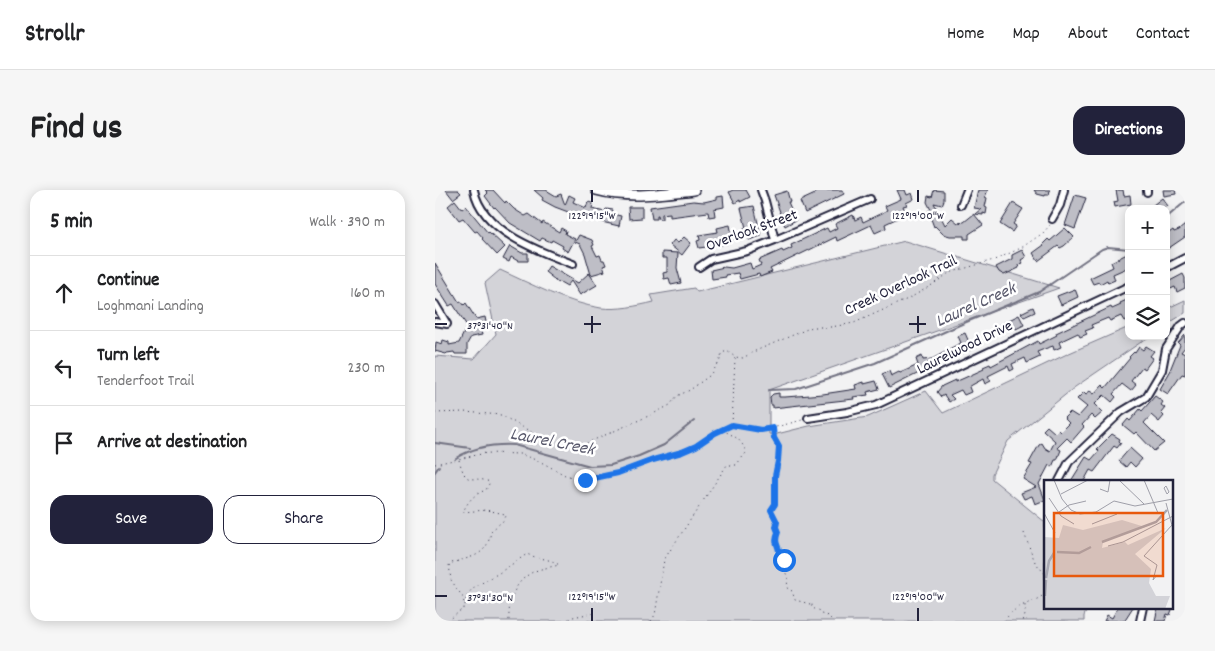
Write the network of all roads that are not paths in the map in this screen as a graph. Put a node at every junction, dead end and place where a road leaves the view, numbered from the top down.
1 (474, 190) edge
2 (596, 190) edge
3 (694, 190) edge
4 (761, 190) edge
5 (967, 190) edge
6 (1064, 190) edge
7 (870, 199) dead end
8 (961, 205) dead end
9 (1052, 218) road end
10 (775, 240) junction
11 (1185, 258) edge
12 (573, 264) dead end
13 (1170, 266) edge
14 (699, 267) dead end
15 (1125, 288) edge
16 (435, 304) edge
17 (435, 322) edge
18 (1185, 323) edge
19 (808, 418) road end
20 (1060, 480) edge
21 (1142, 614) edge
22 (1134, 621) edge

1 - 12 street
2 - 3 main road
4 - 10 street
5 - 8 street
6 - 9 street
7 - 10 street, Overlook Street
10 - 14 street, Overlook Street
11 - 13 street
15 - 19 street, Laurelwood Drive
16 - 17 street
18 - 20 street
21 - 22 street

